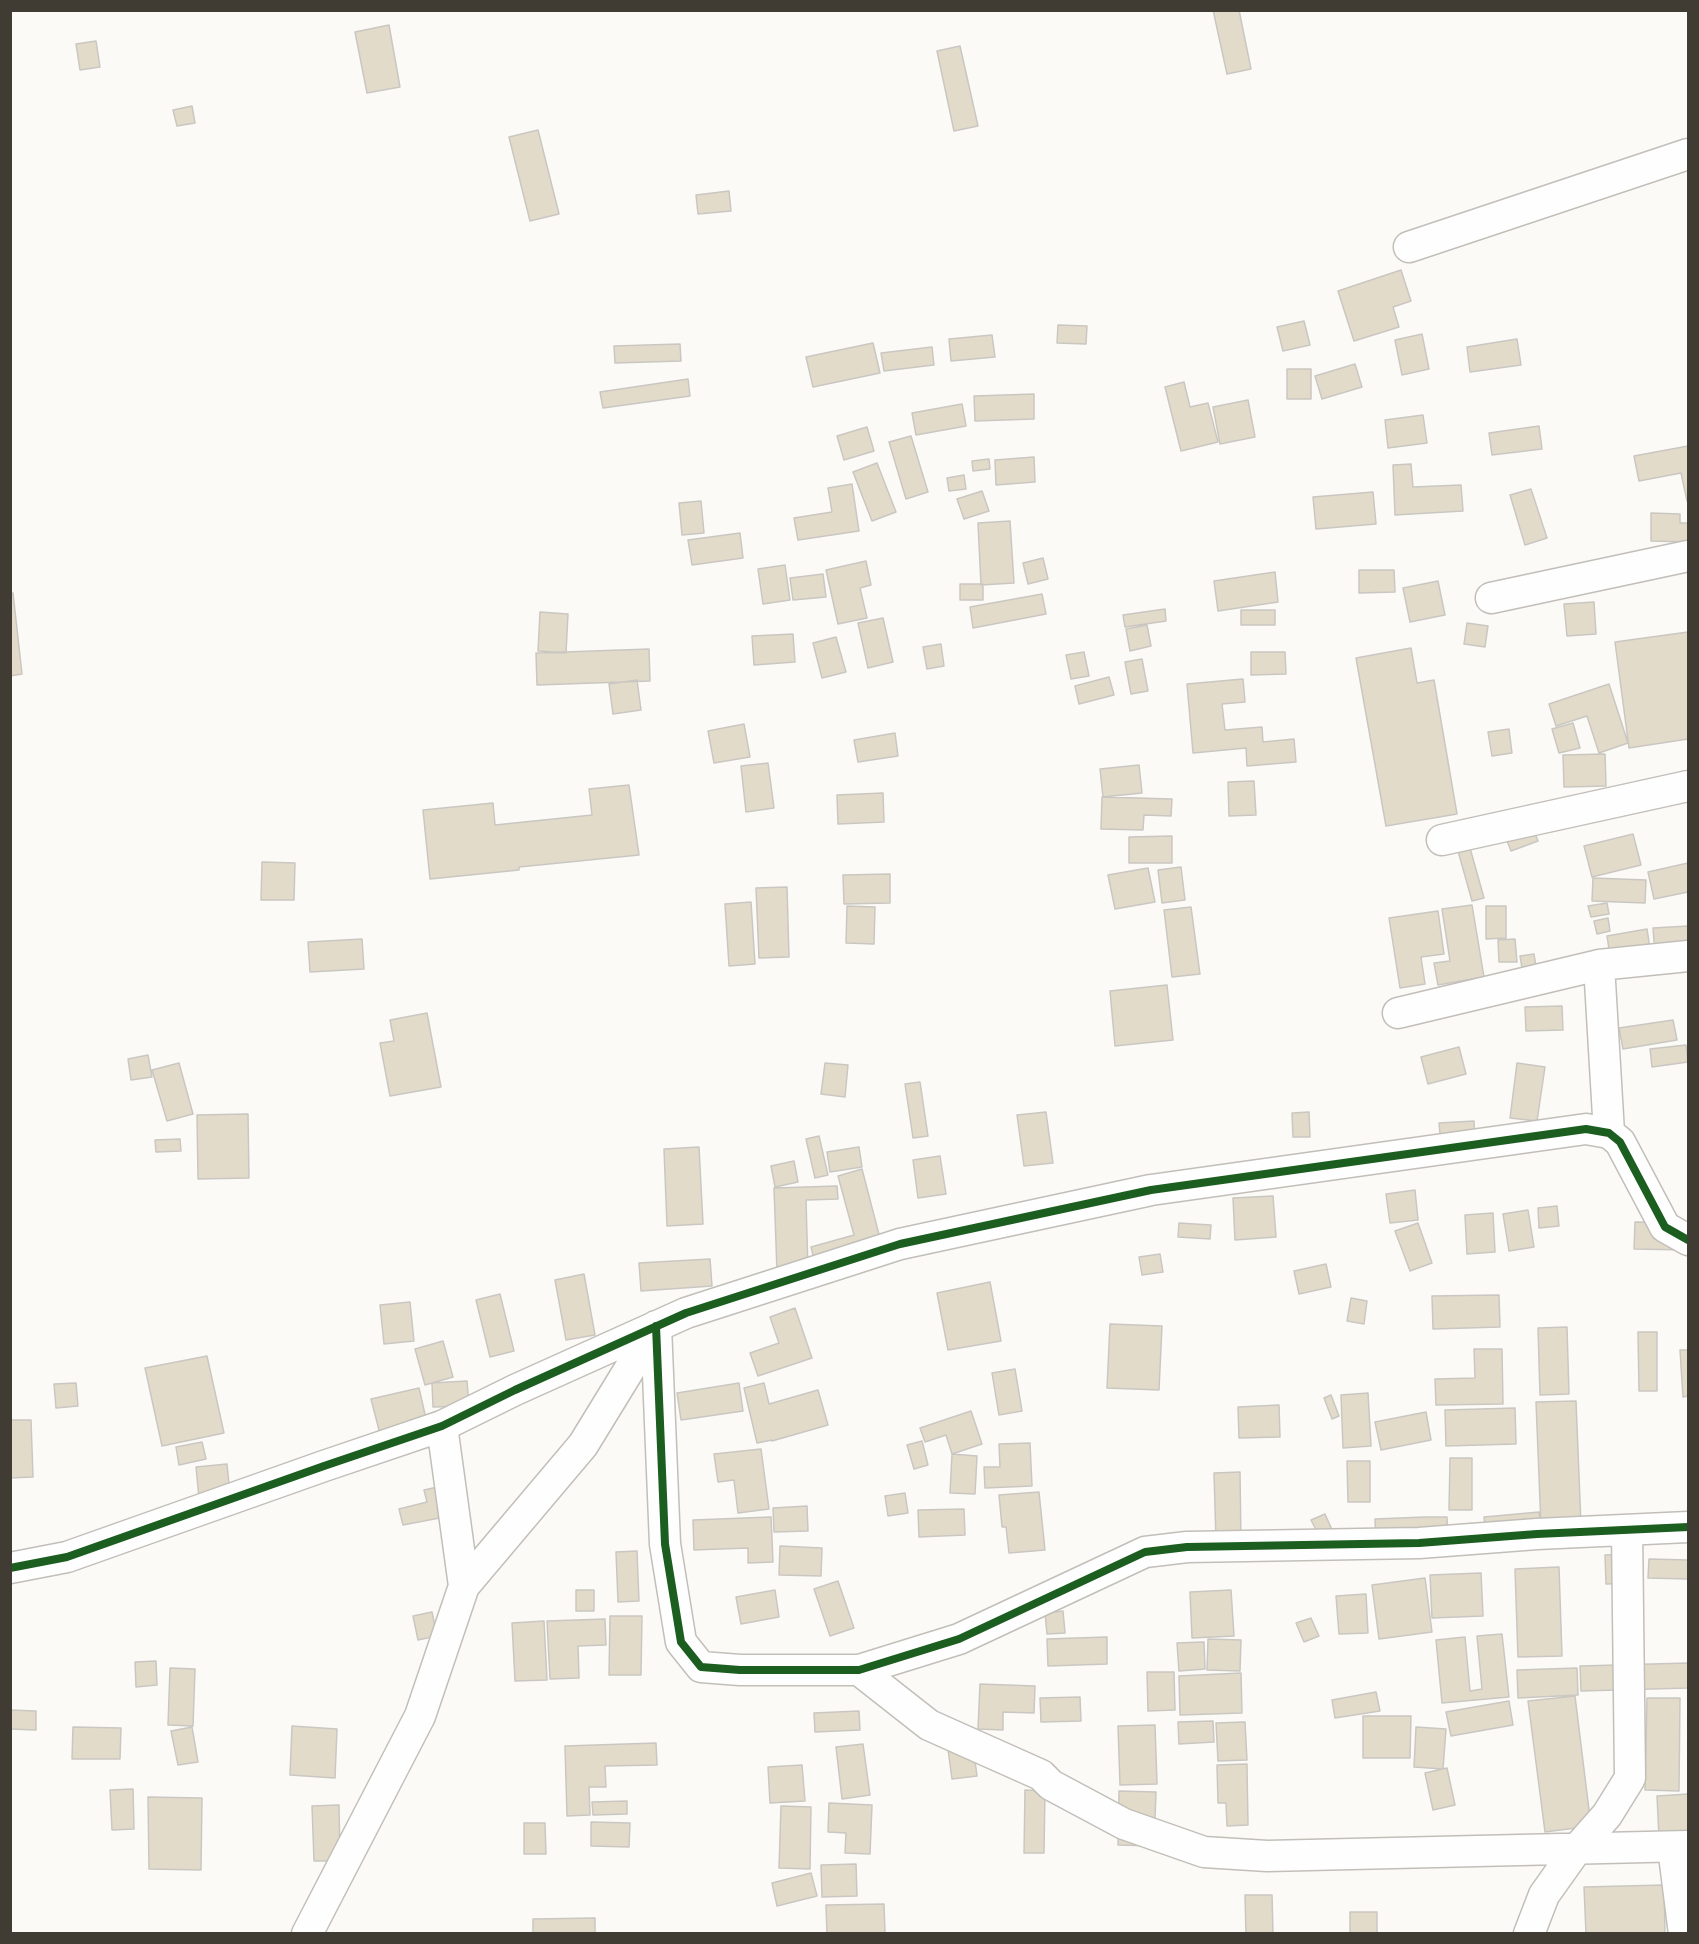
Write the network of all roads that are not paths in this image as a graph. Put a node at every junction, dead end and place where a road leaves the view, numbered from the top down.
1 (1689, 154) edge
2 (1409, 247) dead end
3 (1689, 556) edge
4 (1491, 598) dead end
5 (1689, 786) edge
6 (1443, 840) dead end
7 (1689, 956) edge
8 (1599, 965) junction
9 (1398, 1013) dead end
10 (1608, 1133) junction
11 (1689, 1240) edge
12 (656, 1326) junction
13 (442, 1426) junction
14 (1689, 1527) edge
15 (1627, 1530) junction
16 (10, 1568) edge
17 (464, 1586) junction
18 (859, 1670) junction
19 (1681, 1846) edge
20 (1576, 1850) junction
21 (307, 1934) edge
22 (1529, 1934) edge
23 (1684, 1934) edge

1 - 2 street
3 - 4 street
5 - 6 street
7 - 8 street
8 - 9 street
8 - 10 street
10 - 11 street
10 - 12 street
12 - 13 street
12 - 17 street
12 - 18 street
13 - 16 street
13 - 17 street
14 - 15 street
15 - 18 street
15 - 20 street
17 - 21 street
18 - 20 street
19 - 20 street
19 - 23 street
20 - 22 street

